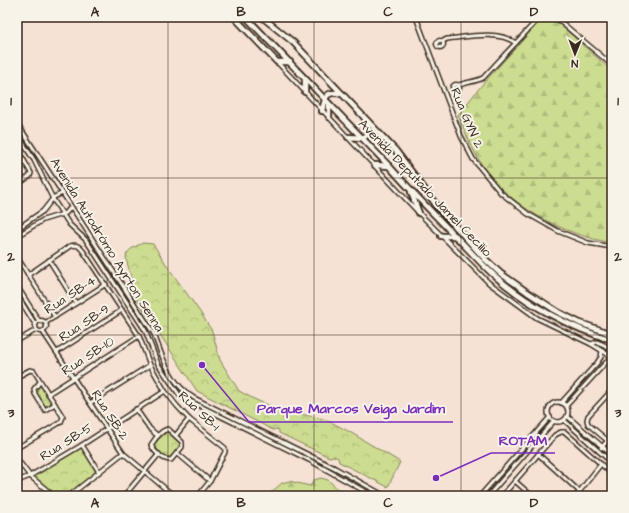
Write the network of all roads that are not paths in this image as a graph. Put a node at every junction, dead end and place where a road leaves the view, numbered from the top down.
1 (235, 17) edge
2 (246, 17) edge
3 (262, 17) edge
4 (416, 17) edge
5 (540, 17) edge
6 (555, 17) edge
7 (443, 41) dead end
8 (516, 43) junction
9 (612, 54) edge
10 (607, 60) junction
11 (277, 62) junction
12 (290, 62) junction
13 (612, 65) edge
14 (305, 79) junction
15 (459, 85) dead end
16 (305, 92) junction
17 (342, 94) junction
18 (325, 99) junction
19 (329, 104) junction
20 (322, 111) junction
21 (329, 117) junction
22 (365, 118) junction
23 (17, 123) edge
24 (17, 134) edge
25 (348, 137) junction
26 (362, 138) junction
27 (17, 148) edge
28 (375, 165) junction
29 (389, 166) junction
30 (17, 185) edge
31 (410, 190) junction
32 (63, 193) junction
33 (53, 199) junction
34 (71, 207) junction
35 (419, 213) junction
36 (63, 214) junction
37 (17, 229) edge
38 (17, 236) edge
39 (441, 236) junction
40 (456, 236) junction
41 (612, 247) edge
42 (17, 257) edge
43 (49, 260) junction
44 (28, 275) junction
45 (106, 284) junction
46 (17, 286) edge
47 (17, 295) edge
48 (76, 303) junction
49 (122, 310) junction
50 (55, 317) junction
51 (39, 321) junction
52 (45, 323) junction
53 (35, 324) junction
54 (36, 330) junction
55 (43, 332) junction
56 (611, 333) edge
57 (139, 336) junction
58 (610, 340) edge
59 (17, 341) edge
60 (591, 344) junction
61 (602, 351) junction
62 (57, 352) junction
63 (612, 357) edge
64 (150, 365) junction
65 (17, 377) edge
66 (74, 378) junction
67 (40, 382) junction
68 (612, 390) edge
69 (165, 391) junction
70 (48, 394) junction
71 (90, 403) junction
72 (561, 403) junction
73 (55, 404) junction
74 (566, 406) junction
75 (136, 409) junction
76 (567, 416) junction
77 (550, 417) junction
78 (189, 419) junction
79 (564, 420) junction
80 (554, 421) junction
81 (244, 422) junction
82 (241, 427) junction
83 (107, 428) junction
84 (176, 435) junction
85 (158, 436) junction
86 (612, 436) edge
87 (608, 441) junction
88 (82, 445) junction
89 (602, 447) junction
90 (17, 448) edge
91 (599, 451) junction
92 (123, 453) junction
93 (177, 453) junction
94 (159, 454) junction
95 (538, 454) junction
96 (612, 455) edge
97 (17, 459) edge
98 (612, 462) edge
99 (601, 464) junction
100 (99, 472) junction
101 (144, 472) junction
102 (612, 474) edge
103 (30, 476) junction
104 (17, 481) edge
105 (210, 481) junction
106 (515, 481) junction
107 (579, 491) junction
108 (54, 496) edge
109 (70, 496) edge
110 (124, 496) edge
111 (174, 496) edge
112 (198, 496) edge
113 (373, 496) edge
114 (385, 496) edge
115 (480, 496) edge
116 (488, 496) edge
117 (502, 496) edge
118 (532, 496) edge
119 (576, 496) edge

1 - 11 highway
2 - 12 highway, Avenida Deputado Jamel Cecilio
3 - 17 highway, Avenida Deputado Jamel Cecilio
4 - 41 street, Rua GYN 2
5 - 8 street
6 - 10 street
7 - 8 street
8 - 15 street
9 - 10 street
10 - 13 street
11 - 12 highway
11 - 16 street
12 - 14 highway, Avenida Deputado Jamel Cecilio
14 - 16 highway
14 - 18 highway, Avenida Deputado Jamel Cecilio
16 - 20 street
17 - 18 highway
17 - 22 highway, Avenida Deputado Jamel Cecilio
18 - 19 highway, Avenida Deputado Jamel Cecilio
18 - 20 highway
19 - 21 highway
19 - 26 highway, Avenida Deputado Jamel Cecilio
20 - 21 street
21 - 25 street
22 - 26 highway
22 - 56 highway, Avenida Deputado Jamel Cecilio
23 - 32 street, Avenida Autodrómo Ayrton Senna
24 - 33 street, Avenida Autodrómo Ayrton Senna
25 - 26 highway
25 - 28 street
26 - 29 highway, Avenida Deputado Jamel Cecilio
27 - 30 street
28 - 29 highway
28 - 35 street
29 - 31 highway, Avenida Deputado Jamel Cecilio
31 - 35 highway
31 - 40 highway, Avenida Deputado Jamel Cecilio
32 - 33 street
32 - 34 street, Avenida Autodrómo Ayrton Senna
33 - 36 street, Avenida Autodrómo Ayrton Senna
33 - 37 street
34 - 36 street
34 - 81 street, Avenida Autodrómo Ayrton Senna
35 - 39 street
36 - 38 street
36 - 82 street, Avenida Autodrómo Ayrton Senna
39 - 40 highway
39 - 60 street
40 - 58 highway, Avenida Deputado Jamel Cecilio
42 - 44 street
43 - 44 street, Rua SB-1
43 - 45 street, Rua SB-1
43 - 48 street
44 - 50 street
45 - 48 street, Rua SB-4
45 - 49 street, Rua SB-1
46 - 51 street
47 - 53 street
48 - 50 street, Rua SB-4
49 - 57 street, Rua SB-1
49 - 62 street, Rua SB-9
50 - 52 street, Rua SB-4
51 - 52 street
51 - 53 street
52 - 55 street
53 - 54 street
54 - 55 street
54 - 59 street, Rua SB-4
55 - 62 street, Rua SB-2
57 - 64 street, Rua SB-1
57 - 66 street, Rua SB-10
60 - 61 street
60 - 63 street
61 - 63 street
61 - 72 street
62 - 66 street, Rua SB-2
63 - 74 street
64 - 69 street, Rua SB-1
64 - 71 street
65 - 67 street
66 - 70 street, Rua SB-10
66 - 71 street, Rua SB-2
67 - 70 street
67 - 73 street
68 - 87 street
69 - 75 street, Rua SB-5
69 - 78 street, Rua SB-1
70 - 73 street
71 - 83 street, Rua SB-2
72 - 74 street
72 - 77 street
73 - 90 street
74 - 76 street
75 - 83 street, Rua SB-5
75 - 85 street
76 - 79 street
76 - 89 street
77 - 80 street
77 - 115 street
78 - 84 street
78 - 105 street, Rua SB-1
79 - 80 street
79 - 91 street
80 - 116 street
81 - 82 street
81 - 114 street, Avenida Autodrómo Ayrton Senna
82 - 113 street, Avenida Autodrómo Ayrton Senna
83 - 88 street, Rua SB-5
83 - 92 street, Rua SB-2
84 - 85 street
84 - 93 street
85 - 94 street
86 - 87 street
87 - 89 street
88 - 100 street
88 - 103 street, Rua SB-5
89 - 91 street
89 - 96 street
91 - 98 street
92 - 100 street
92 - 101 street, Rua SB-2
93 - 94 street
93 - 105 street
94 - 101 street
95 - 99 street
95 - 106 street
95 - 107 street
97 - 103 street
99 - 102 street
99 - 107 street
100 - 109 street
101 - 110 street
101 - 111 street, Rua SB-2
103 - 104 street, Rua SB-5
103 - 108 street
105 - 112 street, Rua SB-1
106 - 117 street
106 - 118 street
107 - 119 street

